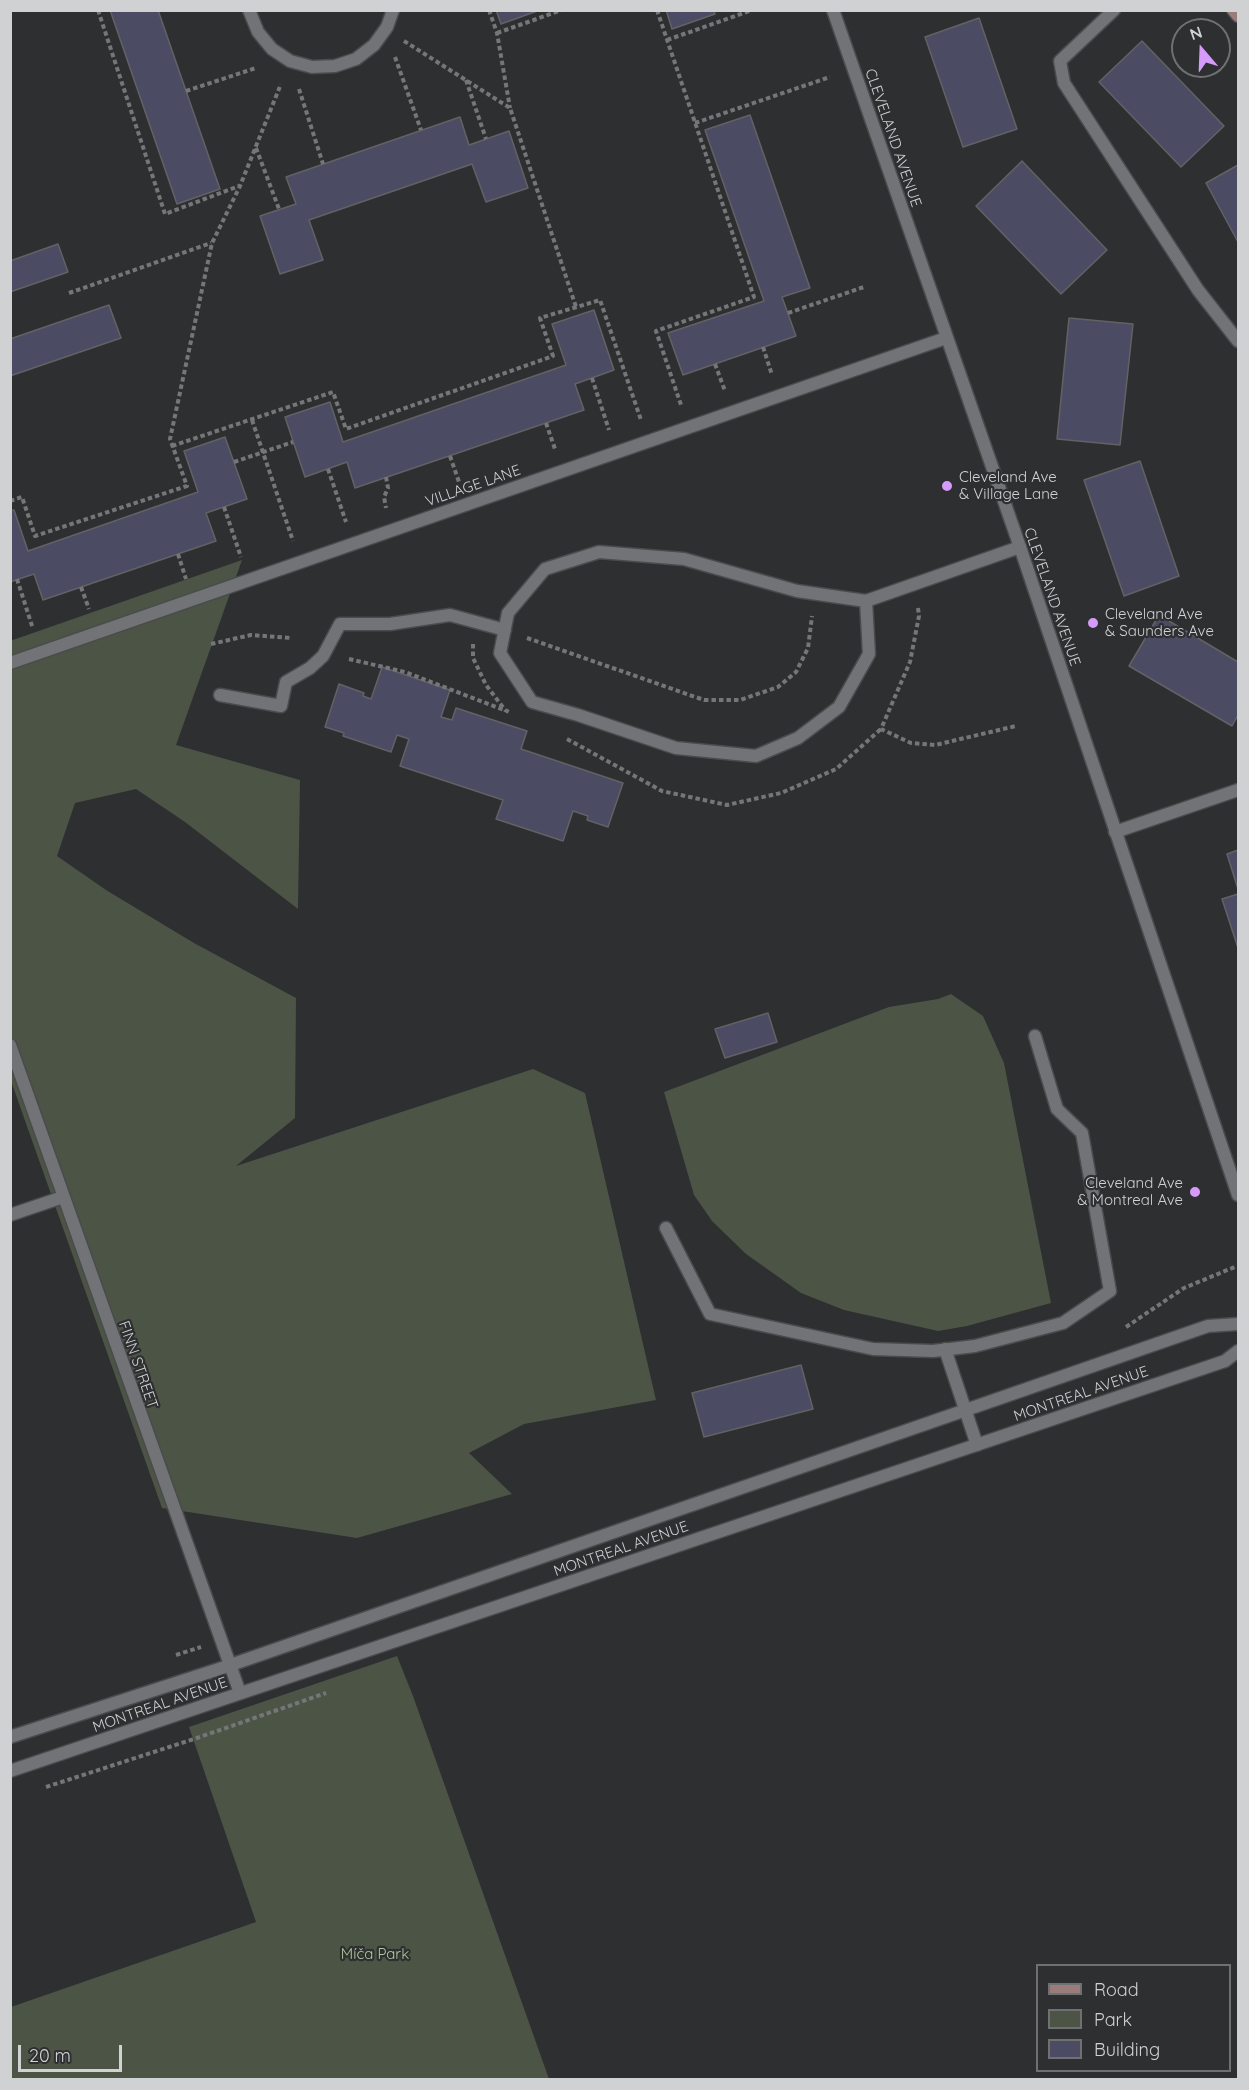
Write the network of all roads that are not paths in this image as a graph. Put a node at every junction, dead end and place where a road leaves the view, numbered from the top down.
1 (249, 10) edge
2 (393, 10) edge
3 (833, 10) edge
4 (1114, 10) edge
5 (1233, 10) edge
6 (1239, 16) edge
7 (946, 338) junction
8 (1239, 342) edge
9 (1020, 547) junction
10 (866, 601) junction
11 (505, 630) junction
12 (10, 663) edge
13 (220, 695) dead end
14 (1239, 790) edge
15 (1115, 832) junction
16 (1035, 1036) dead end
17 (10, 1045) edge
18 (1239, 1195) edge
19 (63, 1197) junction
20 (10, 1215) edge
21 (666, 1228) dead end
22 (1239, 1324) edge
23 (945, 1349) junction
24 (1239, 1351) edge
25 (966, 1410) junction
26 (977, 1445) junction
27 (230, 1666) junction
28 (240, 1693) junction
29 (10, 1737) edge
30 (10, 1771) edge

1 - 2 street
3 - 7 street, CLEVELAND AVENUE
4 - 8 street
5 - 6 main road
7 - 9 street, CLEVELAND AVENUE
7 - 12 street, VILLAGE LANE
9 - 10 street
9 - 15 street, CLEVELAND AVENUE
10 - 11 street
10 - 11 street
11 - 13 street
14 - 15 street
15 - 18 street, CLEVELAND AVENUE
16 - 23 street
17 - 19 street, FINN STREET
19 - 20 street
19 - 27 street, FINN STREET
21 - 23 street
22 - 25 street, MONTREAL AVENUE
23 - 25 street
24 - 26 street, MONTREAL AVENUE
25 - 26 street
25 - 27 street, MONTREAL AVENUE
26 - 28 street, MONTREAL AVENUE
27 - 28 street, FINN STREET
27 - 29 street, MONTREAL AVENUE
28 - 30 street, MONTREAL AVENUE

